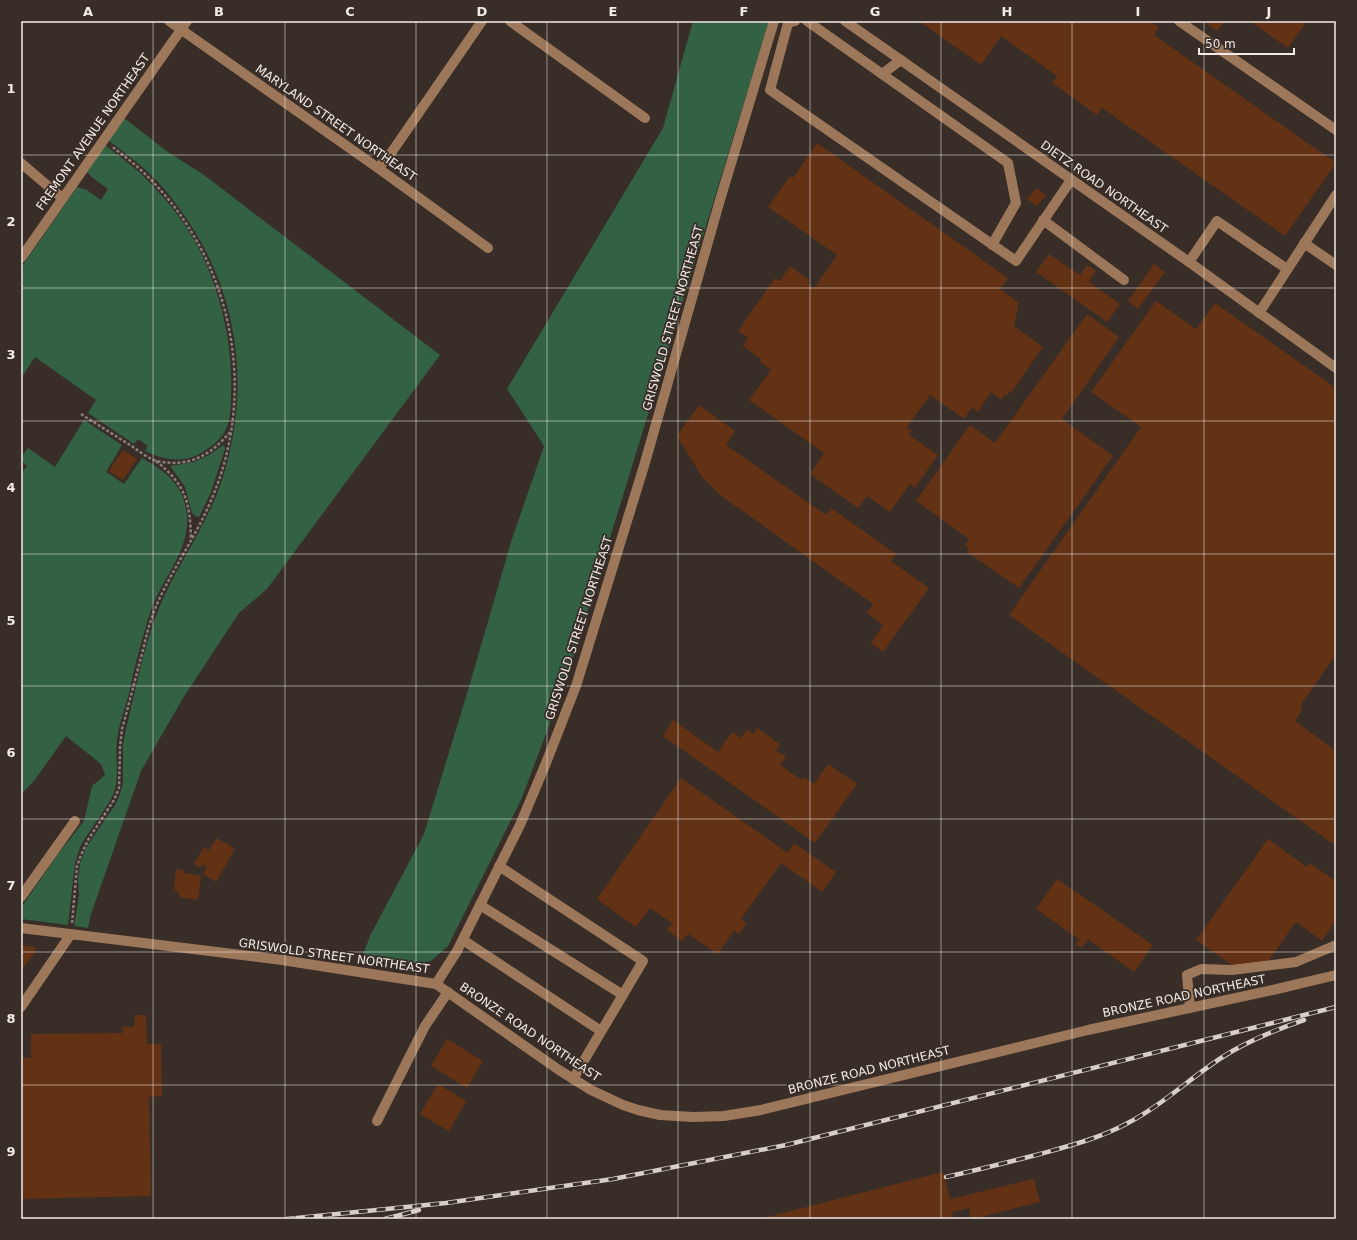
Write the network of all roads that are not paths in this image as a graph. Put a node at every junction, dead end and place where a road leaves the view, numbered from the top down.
1 (169, 21) edge
2 (482, 21) edge
3 (510, 21) edge
4 (774, 21) edge
5 (795, 21) edge
6 (807, 21) edge
7 (845, 21) edge
8 (1178, 21) edge
9 (184, 25) edge
10 (901, 60) junction
11 (882, 74) junction
12 (644, 118) dead end
13 (1336, 130) edge
14 (21, 163) edge
15 (378, 168) junction
16 (1071, 180) junction
17 (1336, 195) edge
18 (62, 198) junction
19 (1043, 220) junction
20 (1304, 242) junction
21 (992, 245) junction
22 (488, 248) dead end
23 (21, 258) edge
24 (1189, 262) junction
25 (1336, 265) edge
26 (1287, 269) junction
27 (1124, 280) dead end
28 (1259, 313) junction
29 (1336, 368) edge
30 (75, 821) dead end
31 (500, 866) junction
32 (21, 897) edge
33 (480, 905) junction
34 (21, 928) edge
35 (71, 934) junction
36 (463, 940) junction
37 (1336, 945) edge
38 (1336, 975) edge
39 (436, 984) junction
40 (448, 992) junction
41 (623, 995) junction
42 (21, 1007) edge
43 (1190, 1008) junction
44 (601, 1031) junction
45 (573, 1079) junction
46 (377, 1121) dead end

1 - 9 street, MARYLAND STREET NORTHEAST
2 - 15 street
3 - 12 street
4 - 31 street, GRISWOLD STREET NORTHEAST
5 - 21 street
6 - 11 street
7 - 10 street, DIETZ ROAD NORTHEAST
8 - 13 street
9 - 15 street, MARYLAND STREET NORTHEAST
9 - 18 street, FREMONT AVENUE NORTHEAST
10 - 11 street
10 - 16 street, DIETZ ROAD NORTHEAST
11 - 21 street
14 - 18 street
15 - 22 street, MARYLAND STREET NORTHEAST
16 - 19 street
16 - 24 street, DIETZ ROAD NORTHEAST
17 - 20 street
18 - 23 street, FREMONT AVENUE NORTHEAST
19 - 21 street
19 - 27 street
20 - 25 street
20 - 26 street
24 - 26 street
24 - 28 street, DIETZ ROAD NORTHEAST
26 - 28 street
28 - 29 street, DIETZ ROAD NORTHEAST
30 - 32 street
31 - 33 street, GRISWOLD STREET NORTHEAST
31 - 41 street
33 - 36 street, GRISWOLD STREET NORTHEAST
33 - 41 street
34 - 35 street, GRISWOLD STREET NORTHEAST
35 - 39 street, GRISWOLD STREET NORTHEAST
35 - 42 street
36 - 39 street, GRISWOLD STREET NORTHEAST
36 - 44 street
37 - 43 street
38 - 43 street, BRONZE ROAD NORTHEAST
39 - 40 street, BRONZE ROAD NORTHEAST
40 - 45 street, BRONZE ROAD NORTHEAST
40 - 46 street
41 - 44 street
43 - 45 street, BRONZE ROAD NORTHEAST
44 - 45 street

